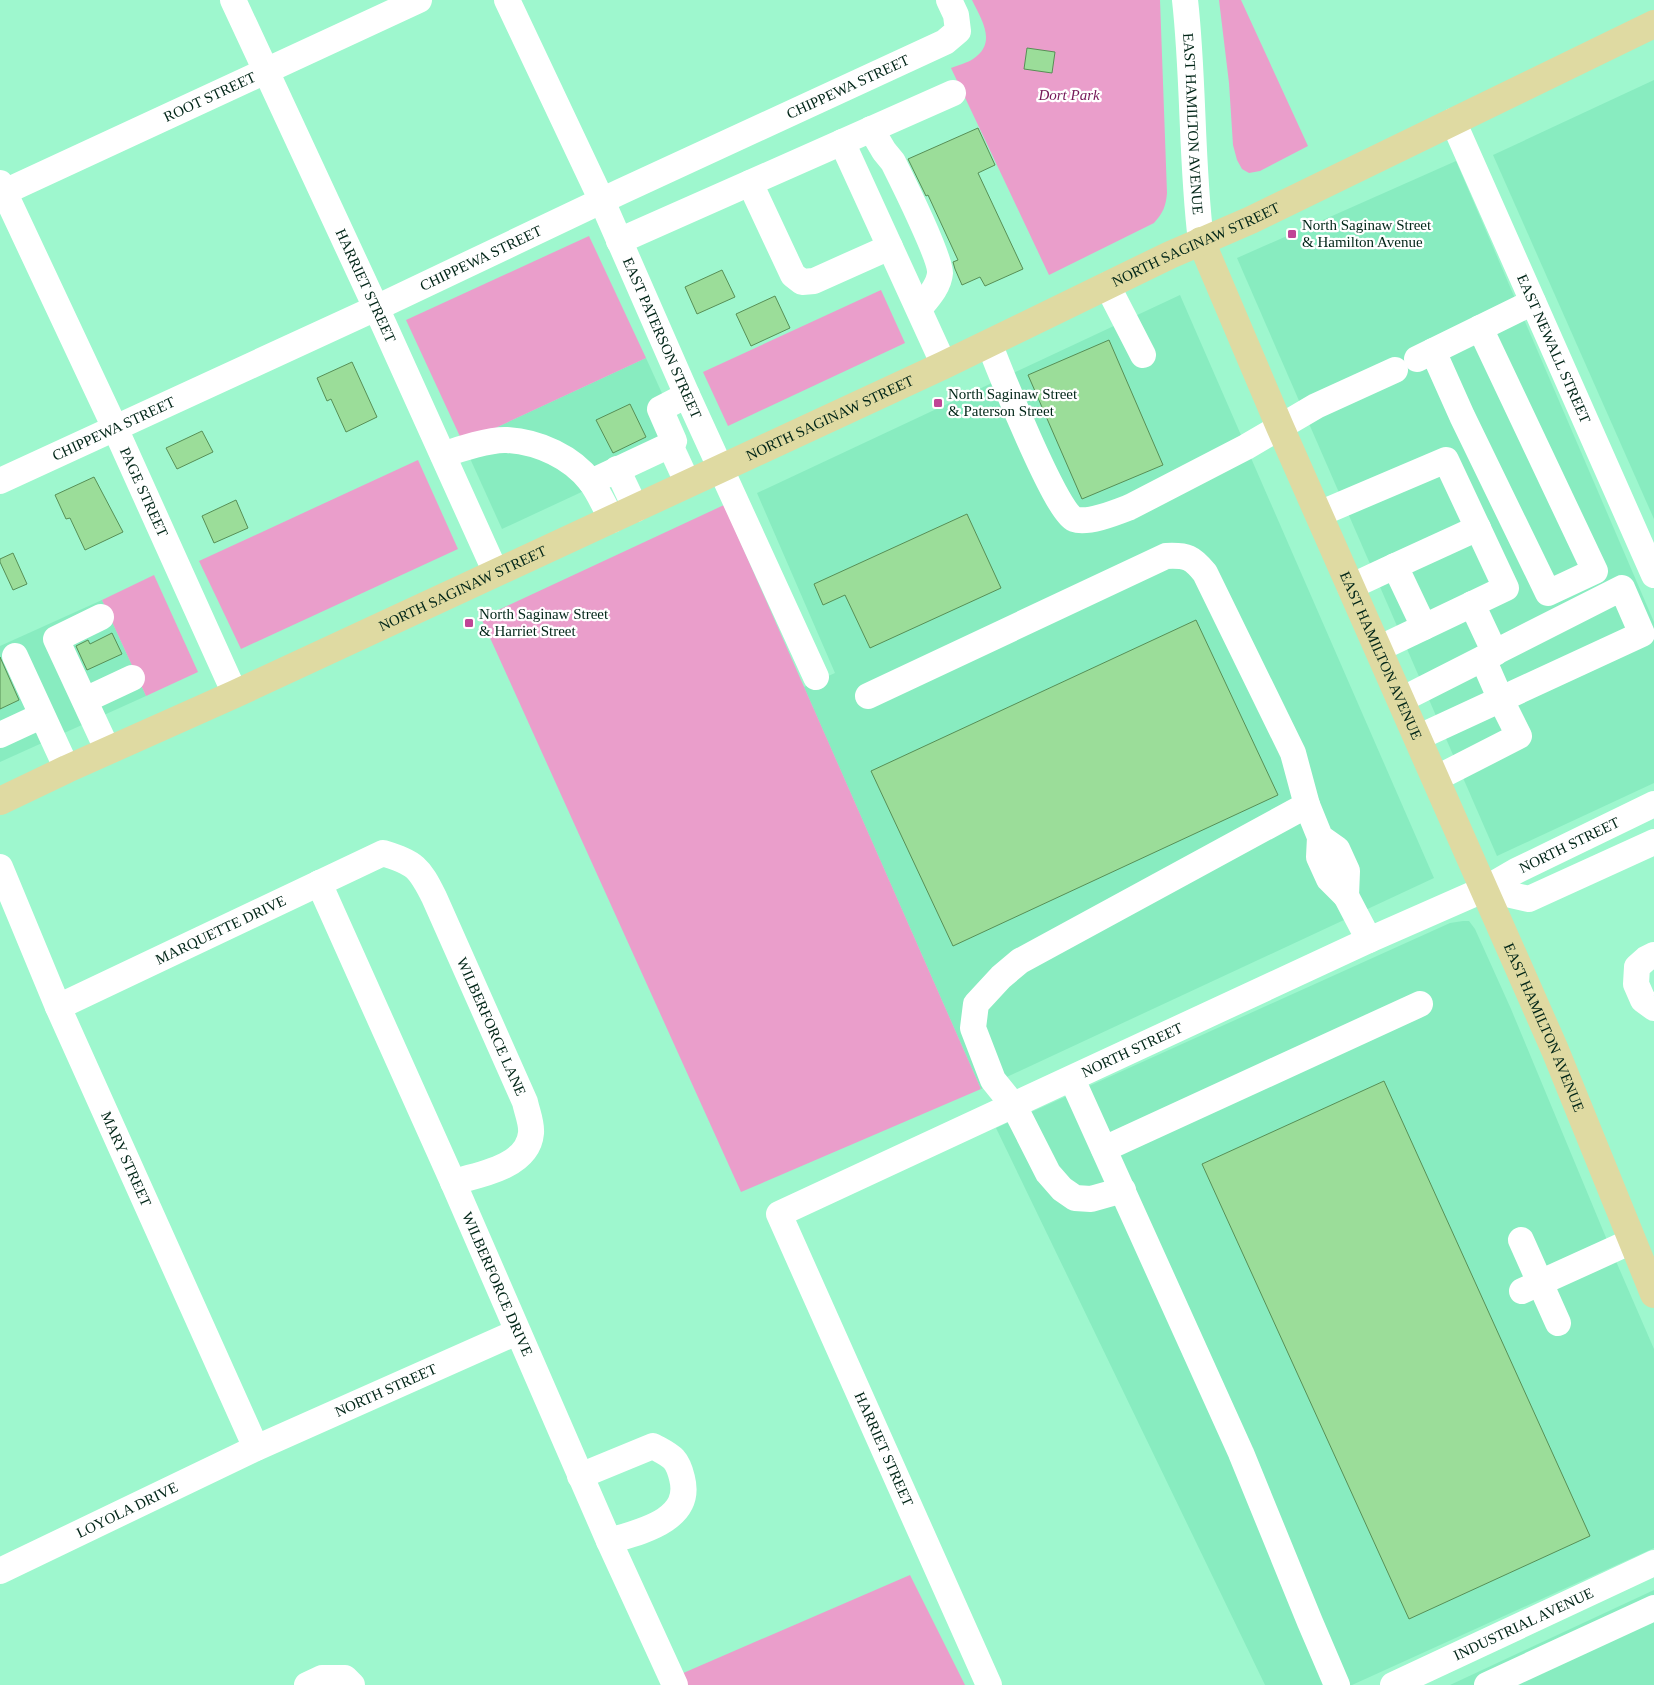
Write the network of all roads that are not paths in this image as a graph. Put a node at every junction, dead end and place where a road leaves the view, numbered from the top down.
1 (233, 0) edge
2 (419, 0) edge
3 (507, 0) edge
4 (949, 0) edge
5 (1185, 0) edge
6 (1654, 24) edge
7 (266, 71) junction
8 (953, 93) dead end
9 (1453, 121) junction
10 (871, 129) junction
11 (842, 142) junction
12 (750, 184) junction
13 (1, 190) edge
14 (602, 201) junction
15 (619, 240) junction
16 (1200, 241) junction
17 (890, 247) junction
18 (1107, 285) junction
19 (1533, 302) junction
20 (376, 308) junction
21 (919, 309) junction
22 (1480, 328) junction
23 (989, 343) junction
24 (1143, 355) dead end
25 (1415, 360) junction
26 (944, 365) junction
27 (687, 395) junction
28 (1280, 427) junction
29 (115, 428) junction
30 (670, 444) junction
31 (443, 454) junction
32 (617, 469) junction
33 (722, 469) junction
34 (0, 481) edge
35 (590, 482) junction
36 (688, 484) junction
37 (624, 514) junction
38 (1319, 514) junction
39 (1478, 528) junction
40 (1395, 566) junction
41 (496, 573) junction
42 (1654, 575) edge
43 (1350, 587) junction
44 (1472, 604) junction
45 (101, 617) dead end
46 (1424, 628) junction
47 (1378, 649) junction
48 (15, 656) dead end
49 (1489, 656) junction
50 (816, 677) dead end
51 (132, 678) dead end
52 (235, 694) junction
53 (868, 696) dead end
54 (85, 700) junction
55 (1401, 700) junction
56 (1500, 700) junction
57 (41, 716) junction
58 (0, 735) edge
59 (1417, 738) junction
60 (108, 751) junction
61 (66, 769) junction
62 (1435, 779) junction
63 (0, 801) edge
64 (1654, 804) edge
65 (1307, 805) junction
66 (1654, 842) edge
67 (383, 853) joint
68 (0, 867) edge
69 (319, 883) junction
70 (1485, 888) junction
71 (1369, 940) junction
72 (1654, 955) edge
73 (1420, 1004) dead end
74 (58, 1007) junction
75 (1654, 1008) edge
76 (1072, 1079) junction
77 (1014, 1106) junction
78 (1104, 1149) junction
79 (453, 1182) junction
80 (1123, 1190) junction
81 (779, 1214) joint
82 (1521, 1240) dead end
83 (1632, 1241) junction
84 (1531, 1287) junction
85 (1654, 1294) edge
86 (1558, 1323) dead end
87 (517, 1332) junction
88 (256, 1448) junction
89 (580, 1476) junction
90 (609, 1542) junction
91 (1654, 1563) edge
92 (0, 1572) edge
93 (1654, 1608) edge
94 (349, 1682) edge
95 (308, 1685) edge
96 (675, 1685) edge
97 (989, 1685) edge
98 (1337, 1685) edge
99 (1394, 1685) edge
100 (1487, 1685) edge

1 - 7 street, HARRIET STREET
2 - 7 street, ROOT STREET
3 - 14 street, EAST PATERSON STREET
4 - 14 street, CHIPPEWA STREET
5 - 16 street, EAST HAMILTON AVENUE
6 - 9 main road, NORTH SAGINAW STREET
7 - 13 street, ROOT STREET
7 - 20 street, HARRIET STREET
8 - 10 street
9 - 16 main road, NORTH SAGINAW STREET
9 - 19 street, EAST NEWALL STREET
10 - 11 street
10 - 21 street
11 - 12 street
11 - 17 street
12 - 15 street
12 - 17 street
13 - 29 street, PAGE STREET
14 - 15 street, EAST PATERSON STREET
14 - 20 street, CHIPPEWA STREET
15 - 27 street, EAST PATERSON STREET
16 - 18 main road, NORTH SAGINAW STREET
16 - 28 main road, EAST HAMILTON AVENUE
17 - 21 street
18 - 23 main road, NORTH SAGINAW STREET
18 - 24 street
19 - 22 street
19 - 42 street, EAST NEWALL STREET
20 - 29 street, CHIPPEWA STREET
20 - 31 street, HARRIET STREET
21 - 26 street
22 - 25 street
22 - 25 street
23 - 26 main road, NORTH SAGINAW STREET
23 - 28 street
25 - 28 street
26 - 33 main road, NORTH SAGINAW STREET
27 - 30 street
27 - 33 street, EAST PATERSON STREET
28 - 38 main road, EAST HAMILTON AVENUE
29 - 34 street, CHIPPEWA STREET
29 - 52 street, PAGE STREET
30 - 32 street
30 - 36 street
31 - 35 street
31 - 41 street, HARRIET STREET
32 - 35 street
32 - 37 street
33 - 36 main road, NORTH SAGINAW STREET
33 - 50 street, EAST PATERSON STREET
35 - 37 street
36 - 37 main road, NORTH SAGINAW STREET
37 - 41 main road, NORTH SAGINAW STREET
38 - 39 street
38 - 43 main road, EAST HAMILTON AVENUE
39 - 40 street
39 - 44 street
40 - 43 street
40 - 46 street
41 - 52 main road, NORTH SAGINAW STREET
43 - 47 main road, EAST HAMILTON AVENUE
44 - 46 street
44 - 49 street
45 - 54 street
46 - 47 street
47 - 55 main road, EAST HAMILTON AVENUE
48 - 57 street
49 - 55 street
49 - 56 street
49 - 56 street
51 - 54 street
52 - 60 main road, NORTH SAGINAW STREET
53 - 65 street
54 - 60 street
55 - 59 main road, EAST HAMILTON AVENUE
56 - 59 street
56 - 62 street
57 - 58 street
57 - 61 street
59 - 62 main road, EAST HAMILTON AVENUE
60 - 61 main road, NORTH SAGINAW STREET
61 - 63 main road, NORTH SAGINAW STREET
62 - 70 main road, EAST HAMILTON AVENUE
64 - 70 street, NORTH STREET
65 - 71 street
65 - 77 street
66 - 70 street, NORTH STREET
67 - 69 street, MARQUETTE DRIVE
67 - 79 street, WILBERFORCE LANE
68 - 74 street, MARY STREET
69 - 74 street, MARQUETTE DRIVE
69 - 79 street, WILBERFORCE DRIVE
70 - 71 street, NORTH STREET
70 - 83 main road, EAST HAMILTON AVENUE
71 - 76 street, NORTH STREET
72 - 75 street
73 - 78 street
74 - 88 street, MARY STREET
76 - 77 street, NORTH STREET
76 - 78 street
77 - 80 street
77 - 81 street, NORTH STREET
78 - 80 street
79 - 87 street, WILBERFORCE DRIVE
80 - 98 street
81 - 97 street, HARRIET STREET
82 - 84 street
83 - 84 street
83 - 85 main road, EAST HAMILTON AVENUE
84 - 86 street
87 - 88 street, NORTH STREET
87 - 89 street, WILBERFORCE DRIVE
88 - 92 street, LOYOLA DRIVE
89 - 90 street, WILBERFORCE DRIVE
89 - 90 street
90 - 96 street, WILBERFORCE DRIVE
91 - 99 street, INDUSTRIAL AVENUE
93 - 100 street
94 - 95 street

